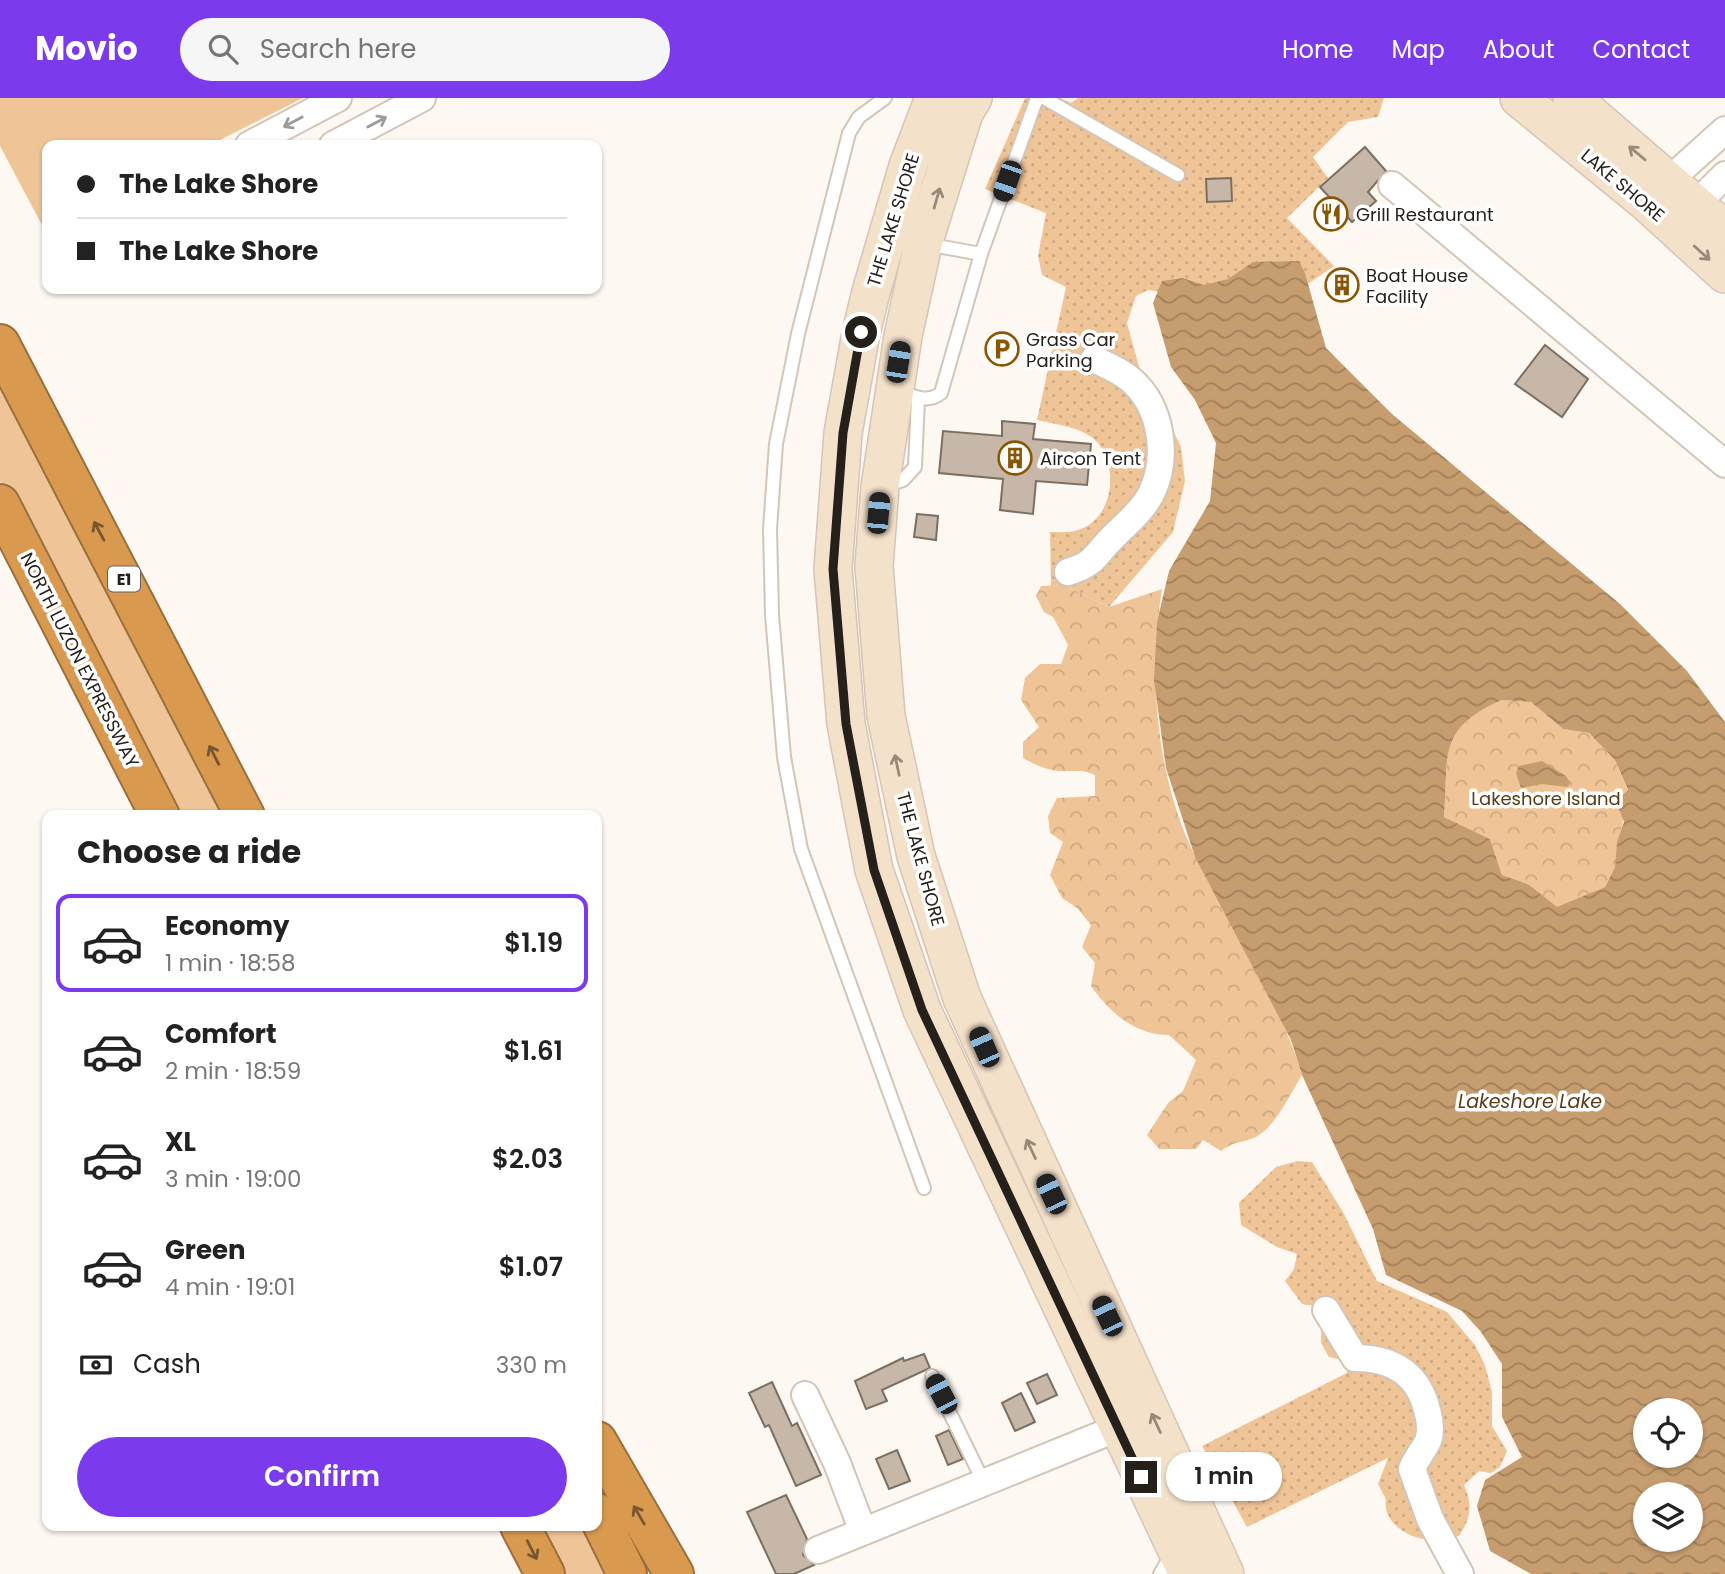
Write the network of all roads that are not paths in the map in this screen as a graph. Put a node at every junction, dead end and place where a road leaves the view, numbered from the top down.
1 (338, 98) edge
2 (422, 98) edge
3 (885, 98) edge
4 (1037, 98) edge
5 (1044, 98) edge
6 (1519, 98) edge
7 (1572, 98) edge
8 (946, 101) edge
9 (1725, 130) edge
10 (258, 140) edge
11 (342, 140) edge
12 (1178, 175) dead end
13 (1666, 183) junction
14 (1392, 185) dead end
15 (1700, 199) edge
16 (1725, 230) edge
17 (923, 244) junction
18 (981, 254) junction
19 (1725, 274) edge
20 (0, 344) edge
21 (1094, 359) dead end
22 (906, 394) junction
23 (843, 433) junction
24 (887, 437) junction
25 (1725, 464) edge
26 (880, 487) junction
27 (0, 504) edge
28 (1068, 572) dead end
29 (157, 810) edge
30 (242, 810) edge
31 (924, 1188) dead end
32 (1326, 1310) dead end
33 (932, 1376) dead end
34 (805, 1395) dead end
35 (1118, 1428) junction
36 (602, 1450) edge
37 (985, 1483) junction
38 (602, 1523) edge
39 (862, 1529) junction
40 (523, 1531) edge
41 (1177, 1547) edge
42 (818, 1550) dead end
43 (545, 1574) edge
44 (627, 1574) edge
45 (674, 1574) edge
46 (1225, 1574) edge
47 (1460, 1574) edge

1 -> 10 street
11 -> 2 street
3 - 31 lane
4 - 18 lane
5 - 12 lane
6 - 13 street, LAKE SHORE
13 -> 7 street, LAKE SHORE
17 -> 8 street, THE LAKE SHORE
8 - 23 street, THE LAKE SHORE
9 - 13 street
13 - 15 street, LAKE SHORE
14 - 25 street
15 - 16 street, LAKE SHORE
15 -> 19 street, LAKE SHORE
17 - 18 lane
17 - 22 street, THE LAKE SHORE
18 - 22 lane
30 -> 20 highway, E1
21 - 28 street
22 - 24 street, THE LAKE SHORE
22 - 26 lane
23 - 24 street
23 - 35 street, THE LAKE SHORE
24 - 26 street, THE LAKE SHORE
41 -> 26 street, THE LAKE SHORE
27 - 29 highway, NORTH LUZON EXPRESSWAY
32 - 47 street
33 - 37 lane
34 - 39 street
35 - 37 street
35 - 41 street, THE LAKE SHORE
45 -> 36 highway
37 - 39 street
38 - 44 highway
39 - 42 street
40 -> 43 highway
41 - 46 street, THE LAKE SHORE

